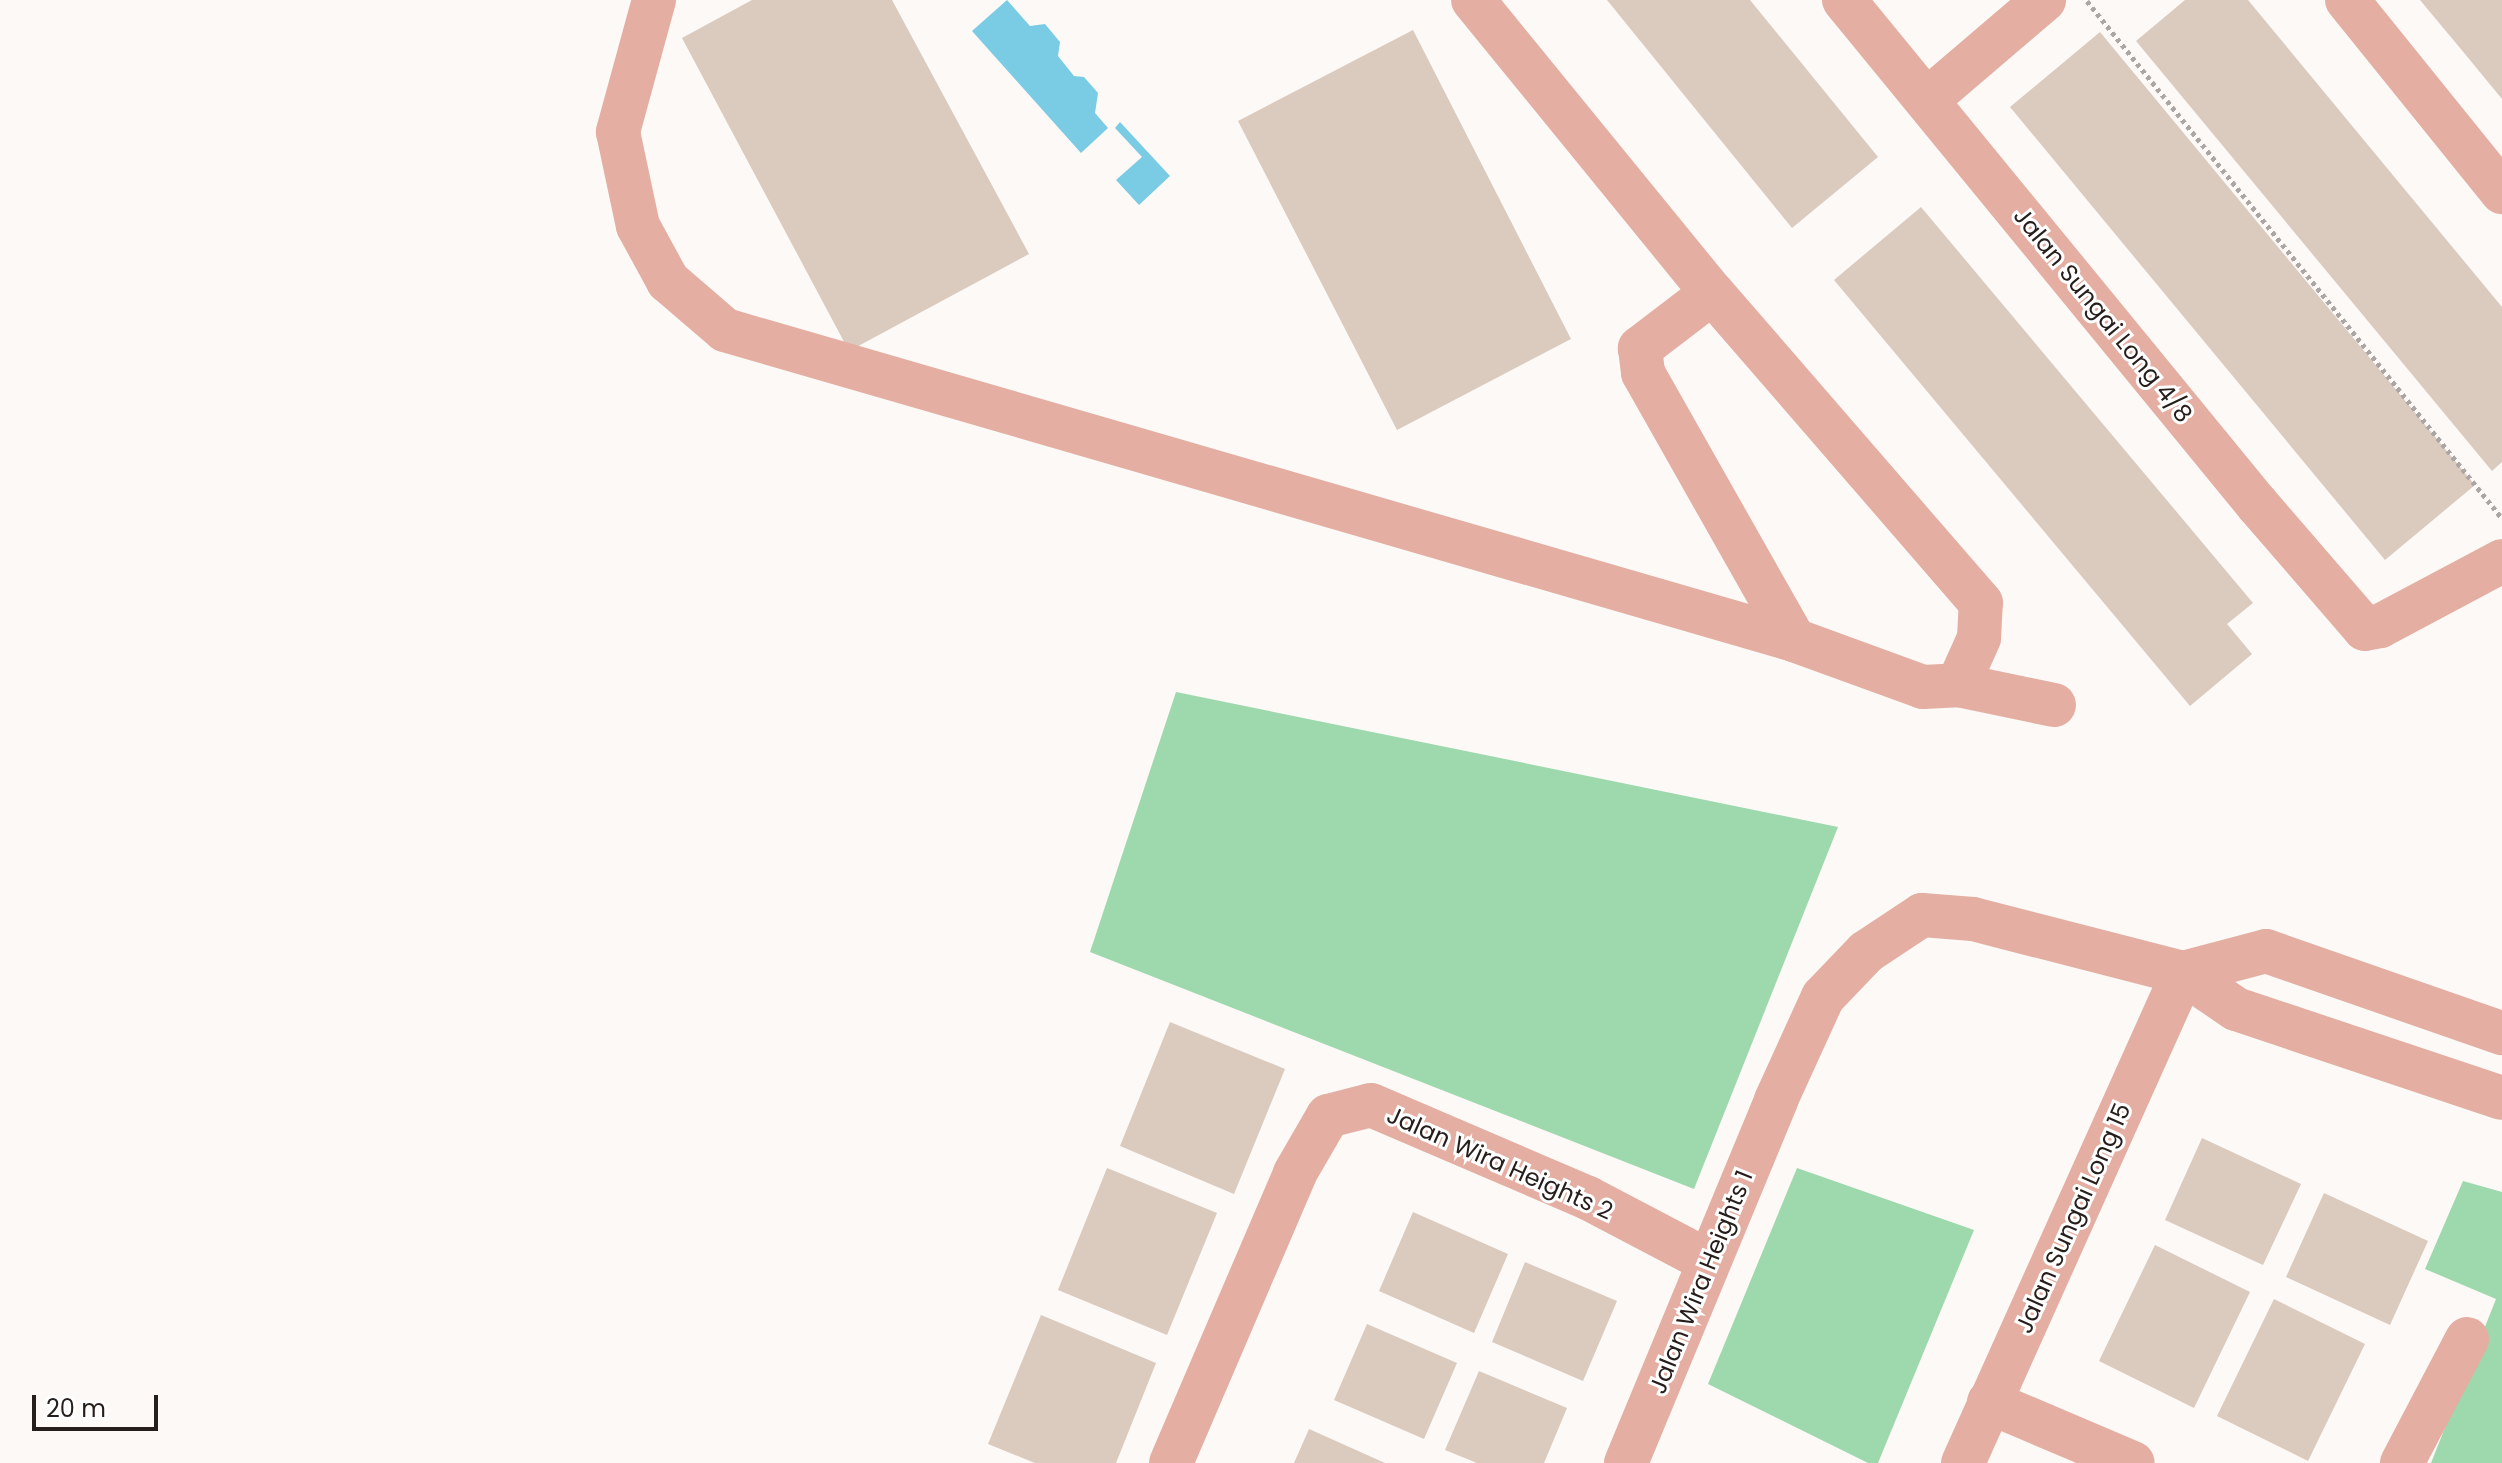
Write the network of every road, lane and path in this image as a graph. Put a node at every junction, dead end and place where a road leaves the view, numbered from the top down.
1 (654, 0) edge
2 (1473, 0) edge
3 (1844, 0) edge
4 (2044, 0) edge
5 (2086, 0) edge
6 (2347, 0) edge
7 (1927, 100) junction
8 (2502, 192) edge
9 (1712, 293) junction
10 (2502, 518) edge
11 (2502, 561) edge
12 (1794, 640) junction
13 (1958, 685) junction
14 (2054, 705) dead end
15 (2183, 973) junction
16 (2502, 1033) edge
17 (2502, 1098) edge
18 (1708, 1261) junction
19 (2467, 1339) dead end
20 (1989, 1402) junction
21 (1171, 1463) edge
22 (1626, 1463) edge
23 (1963, 1463) edge
24 (2133, 1463) edge
25 (2402, 1463) edge

1 - 12 street
2 - 9 street
3 - 7 street, Jalan Sungai Long 4/8
4 - 7 street
5 - 10 path
6 - 8 street
7 - 11 street, Jalan Sungai Long 4/8
9 - 12 street
9 - 13 street
12 - 13 street
13 - 14 street
15 - 16 street
15 - 17 street
15 - 18 street, Jalan Wira Heights 1
15 - 20 street, Jalan Sungai Long 15
18 - 21 street, Jalan Wira Heights 2
18 - 22 street, Jalan Wira Heights 1
19 - 25 street
20 - 23 street, Jalan Sungai Long 15
20 - 24 street

